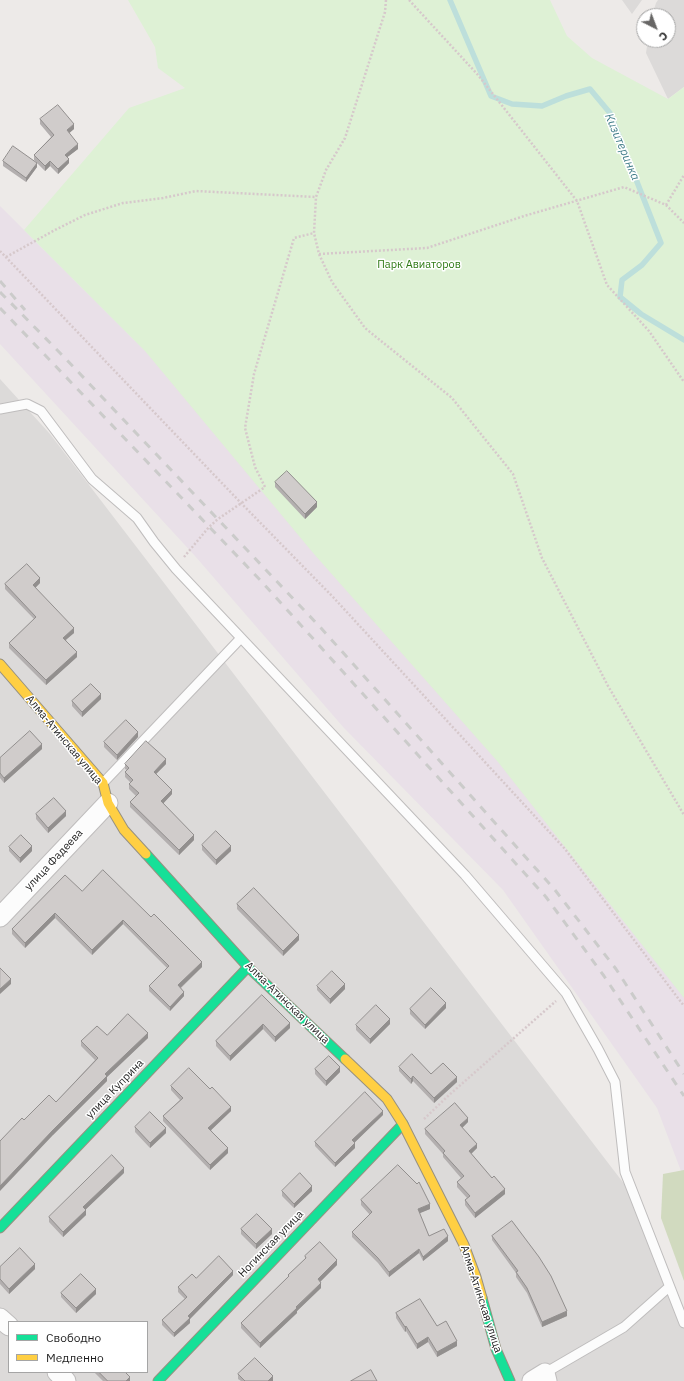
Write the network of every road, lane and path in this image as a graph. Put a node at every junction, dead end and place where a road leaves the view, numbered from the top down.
1 (386, 0) edge
2 (409, 0) edge
3 (684, 175) edge
4 (316, 197) junction
5 (577, 201) junction
6 (666, 205) junction
7 (684, 223) edge
8 (314, 233) junction
9 (0, 251) edge
10 (319, 254) junction
11 (6, 257) junction
12 (684, 382) edge
13 (0, 409) edge
14 (241, 503) junction
15 (176, 569) junction
16 (241, 638) junction
17 (0, 664) edge
18 (102, 783) junction
19 (108, 803) junction
20 (684, 815) edge
21 (0, 917) edge
22 (248, 967) junction
23 (566, 993) junction
24 (684, 1006) edge
25 (403, 1124) junction
26 (408, 1134) junction
27 (0, 1228) edge
28 (669, 1287) junction
29 (0, 1318) edge
30 (684, 1323) edge
31 (8, 1325) edge
32 (58, 1373) edge
33 (541, 1378) edge
34 (66, 1381) edge
35 (158, 1381) edge
36 (510, 1381) edge

1 - 4 path
2 - 5 path
3 - 6 path
4 - 8 path
4 - 11 path
5 - 6 path
5 - 10 path
5 - 12 path
6 - 7 path
8 - 10 path
8 - 14 path
9 - 11 path
10 - 20 path
11 - 14 path
13 - 15 lane
14 - 15 path
14 - 24 path
15 - 16 lane
16 - 18 lane
16 - 23 lane
17 - 18 street, Алма-Атинская улица
18 - 19 street, Алма-Атинская улица
19 - 21 street, улица Фадеева
19 - 22 street, Алма-Атинская улица
22 - 25 street, Алма-Атинская улица
22 - 27 street, улица Куприна
23 - 26 path
23 - 28 lane
25 - 26 street, Алма-Атинская улица
25 - 35 street, Ногинская улица
26 - 36 street, Алма-Атинская улица
28 - 30 lane
28 - 33 lane
29 - 31 street
32 - 34 street

